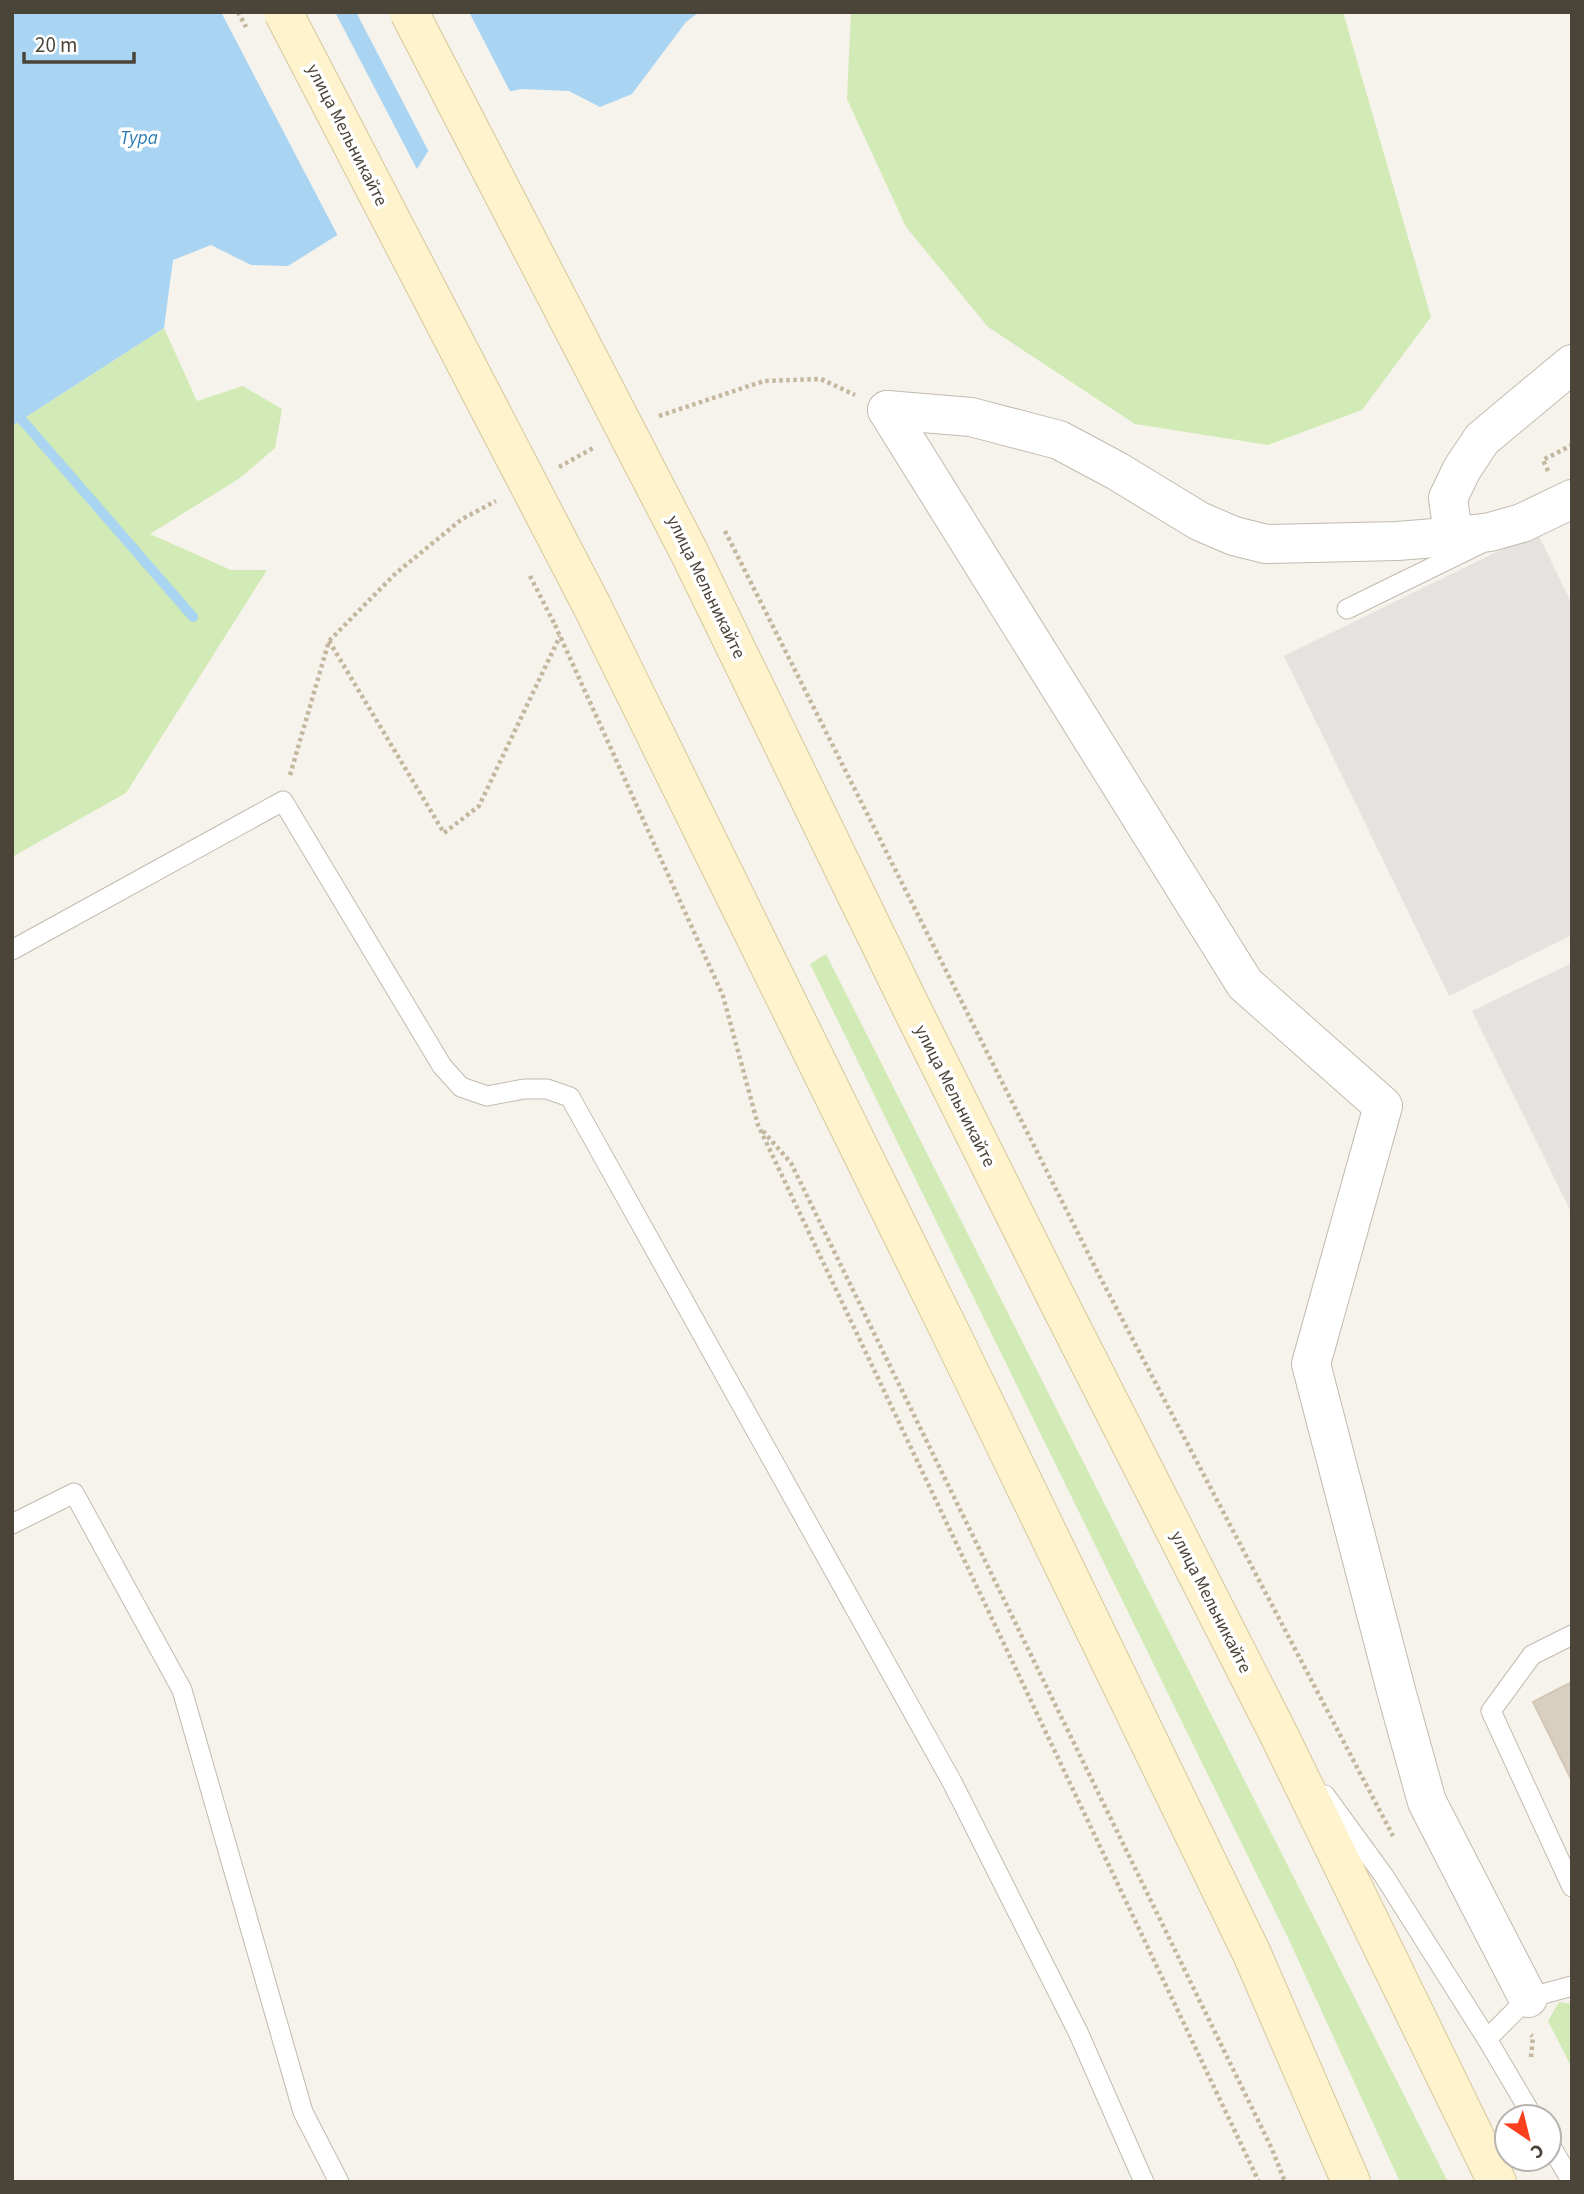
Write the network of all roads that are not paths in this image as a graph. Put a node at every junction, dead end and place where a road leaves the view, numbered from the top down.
1 (283, 12) edge
2 (409, 12) edge
3 (1572, 364) edge
4 (1572, 499) edge
5 (1522, 523) junction
6 (1460, 536) junction
7 (1347, 609) dead end
8 (12, 950) edge
9 (12, 1524) edge
10 (1572, 1635) edge
11 (1278, 1732) junction
12 (1572, 1887) edge
13 (1572, 1986) edge
14 (1521, 2005) junction
15 (1487, 2039) junction
16 (1525, 2103) edge
17 (1563, 2167) edge
18 (339, 2182) edge
19 (1144, 2182) edge
20 (1351, 2182) edge
21 (1497, 2182) edge
22 (1572, 2182) edge

1 - 20 main road, улица Мельникайте, bridge
2 - 11 main road, улица Мельникайте, bridge
3 - 6 street
4 - 5 street
5 - 6 street
5 - 7 lane
6 - 14 street
8 - 19 lane
9 - 18 lane
10 - 12 lane
11 - 15 lane
11 - 21 main road, улица Мельникайте
13 - 14 lane
14 - 15 lane
15 - 16 lane
17 - 22 lane

